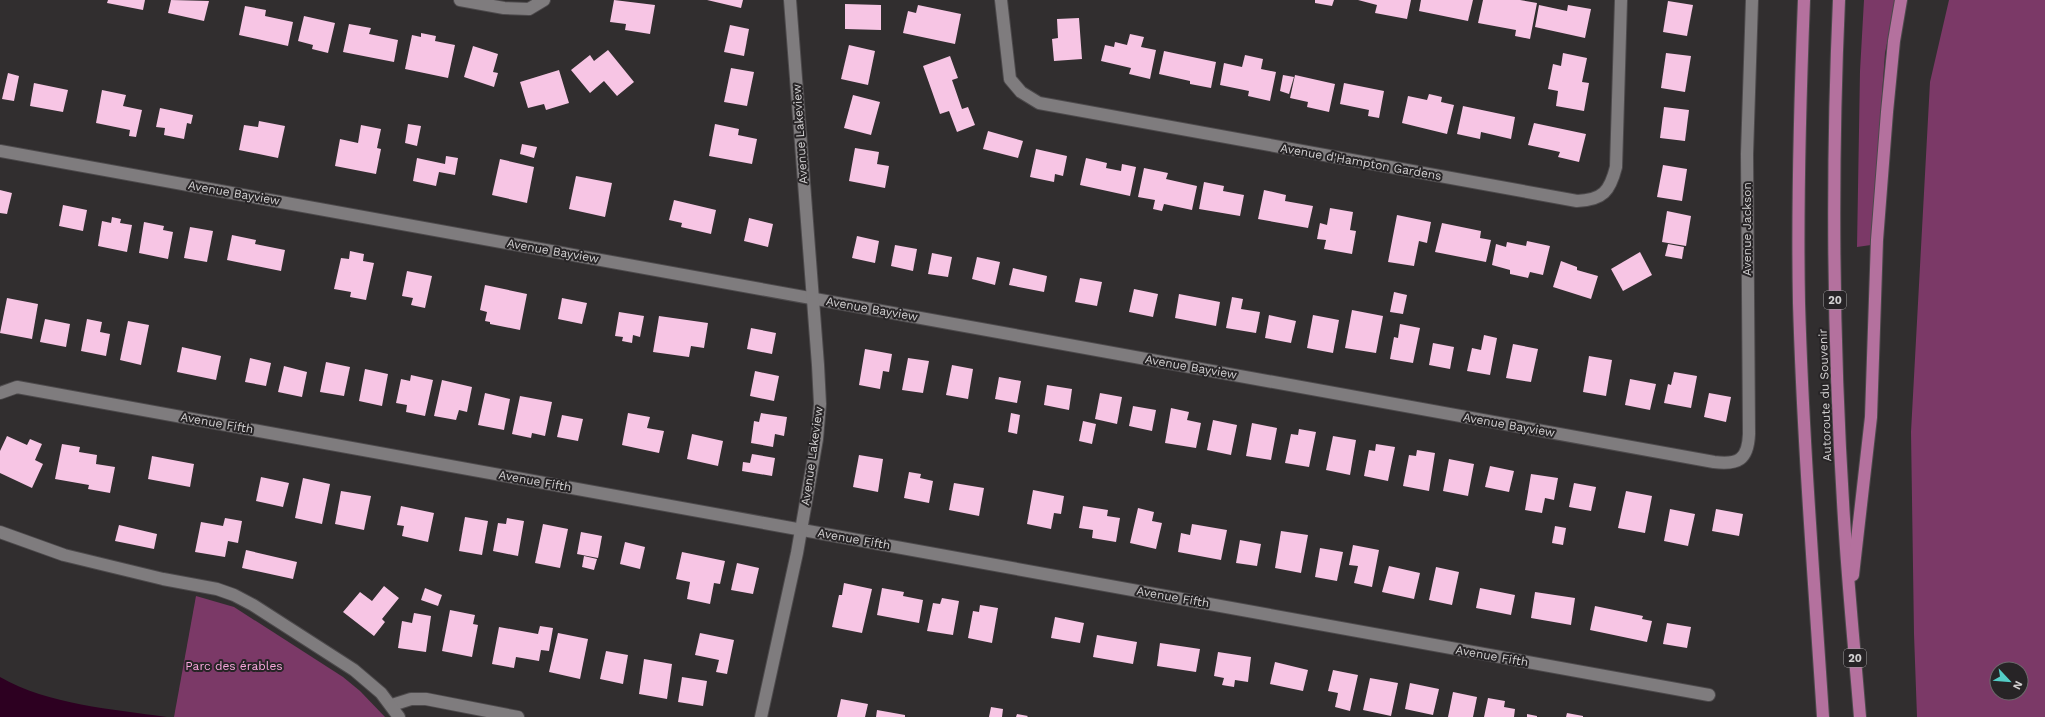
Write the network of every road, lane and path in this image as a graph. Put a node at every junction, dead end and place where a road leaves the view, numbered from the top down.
1 (460, 0) edge
2 (544, 0) edge
3 (790, 0) edge
4 (1001, 0) edge
5 (1622, 0) edge
6 (1752, 0) edge
7 (1804, 0) edge
8 (1840, 0) edge
9 (1901, 0) edge
10 (0, 150) edge
11 (813, 298) junction
12 (0, 393) edge
13 (1743, 457) joint
14 (801, 529) junction
15 (0, 532) edge
16 (1851, 600) junction
17 (1709, 695) dead end
18 (392, 705) junction
19 (399, 717) edge
20 (518, 717) edge
21 (761, 717) edge
22 (1823, 717) edge
23 (1860, 717) edge

1 - 2 street
3 - 11 street, Avenue Lakeview
4 - 5 street, Avenue d'Hampton Gardens
6 - 13 street, Avenue Jackson
7 - 22 highway, Autoroute du Souvenir
8 - 16 highway, Autoroute du Souvenir / 20
9 - 16 highway
10 - 11 street, Avenue Bayview
11 - 13 street, Avenue Bayview
11 - 14 street, Avenue Lakeview
12 - 14 street, Avenue Fifth
14 - 17 street, Avenue Fifth
14 - 21 street, Avenue Lakeview
15 - 18 street
16 - 23 highway, Autoroute du Souvenir / 20
18 - 19 street
18 - 20 street

